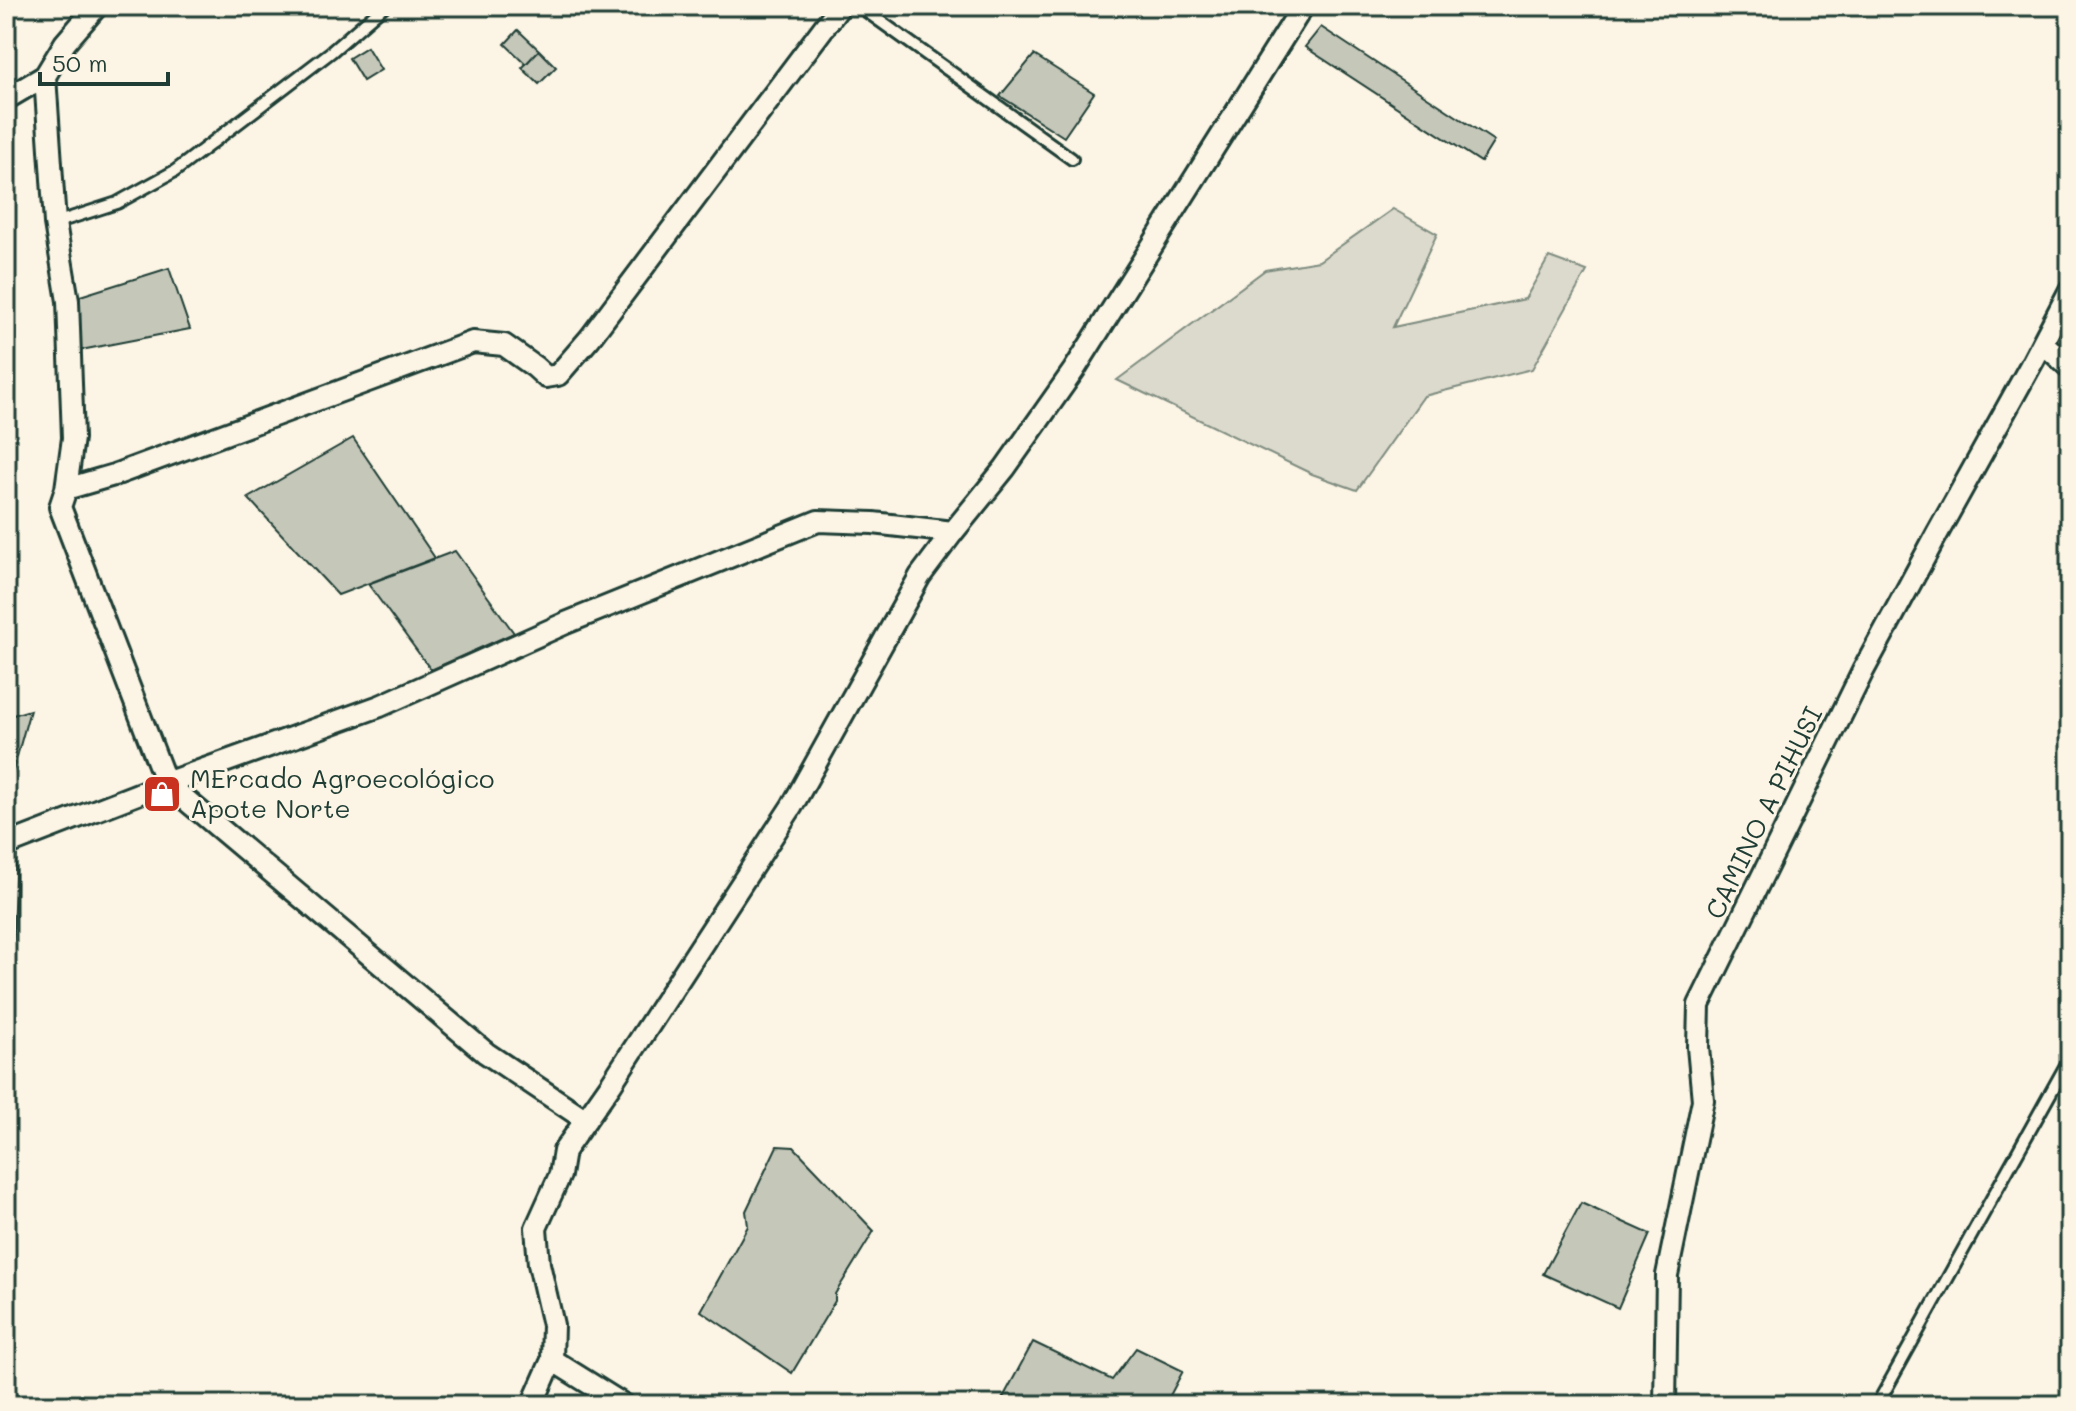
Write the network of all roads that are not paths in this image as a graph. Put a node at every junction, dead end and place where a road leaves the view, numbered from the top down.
1 (97, 6) edge
2 (384, 6) edge
3 (840, 6) edge
4 (859, 6) edge
5 (1303, 6) edge
6 (45, 76) junction
7 (6, 99) edge
8 (1072, 159) dead end
9 (55, 223) junction
10 (2070, 290) edge
11 (2043, 343) junction
12 (2070, 368) edge
13 (66, 489) junction
14 (953, 532) junction
15 (166, 783) junction
16 (8, 844) edge
17 (6, 967) edge
18 (2070, 1058) edge
19 (586, 1120) junction
20 (552, 1360) junction
21 (532, 1405) edge
22 (624, 1405) edge
23 (1665, 1405) edge
24 (1877, 1405) edge

1 - 6 street
2 - 9 lane
3 - 13 street
4 - 8 lane
5 - 14 street
6 - 7 street
6 - 9 street
9 - 13 street
10 - 11 street, CAMINO A PIHUSI
11 - 12 street
11 - 23 street, CAMINO A PIHUSI
13 - 15 street
14 - 15 street
14 - 19 street
15 - 16 street
15 - 19 street
16 - 17 lane
18 - 24 lane
19 - 20 street
20 - 21 street
20 - 22 street

